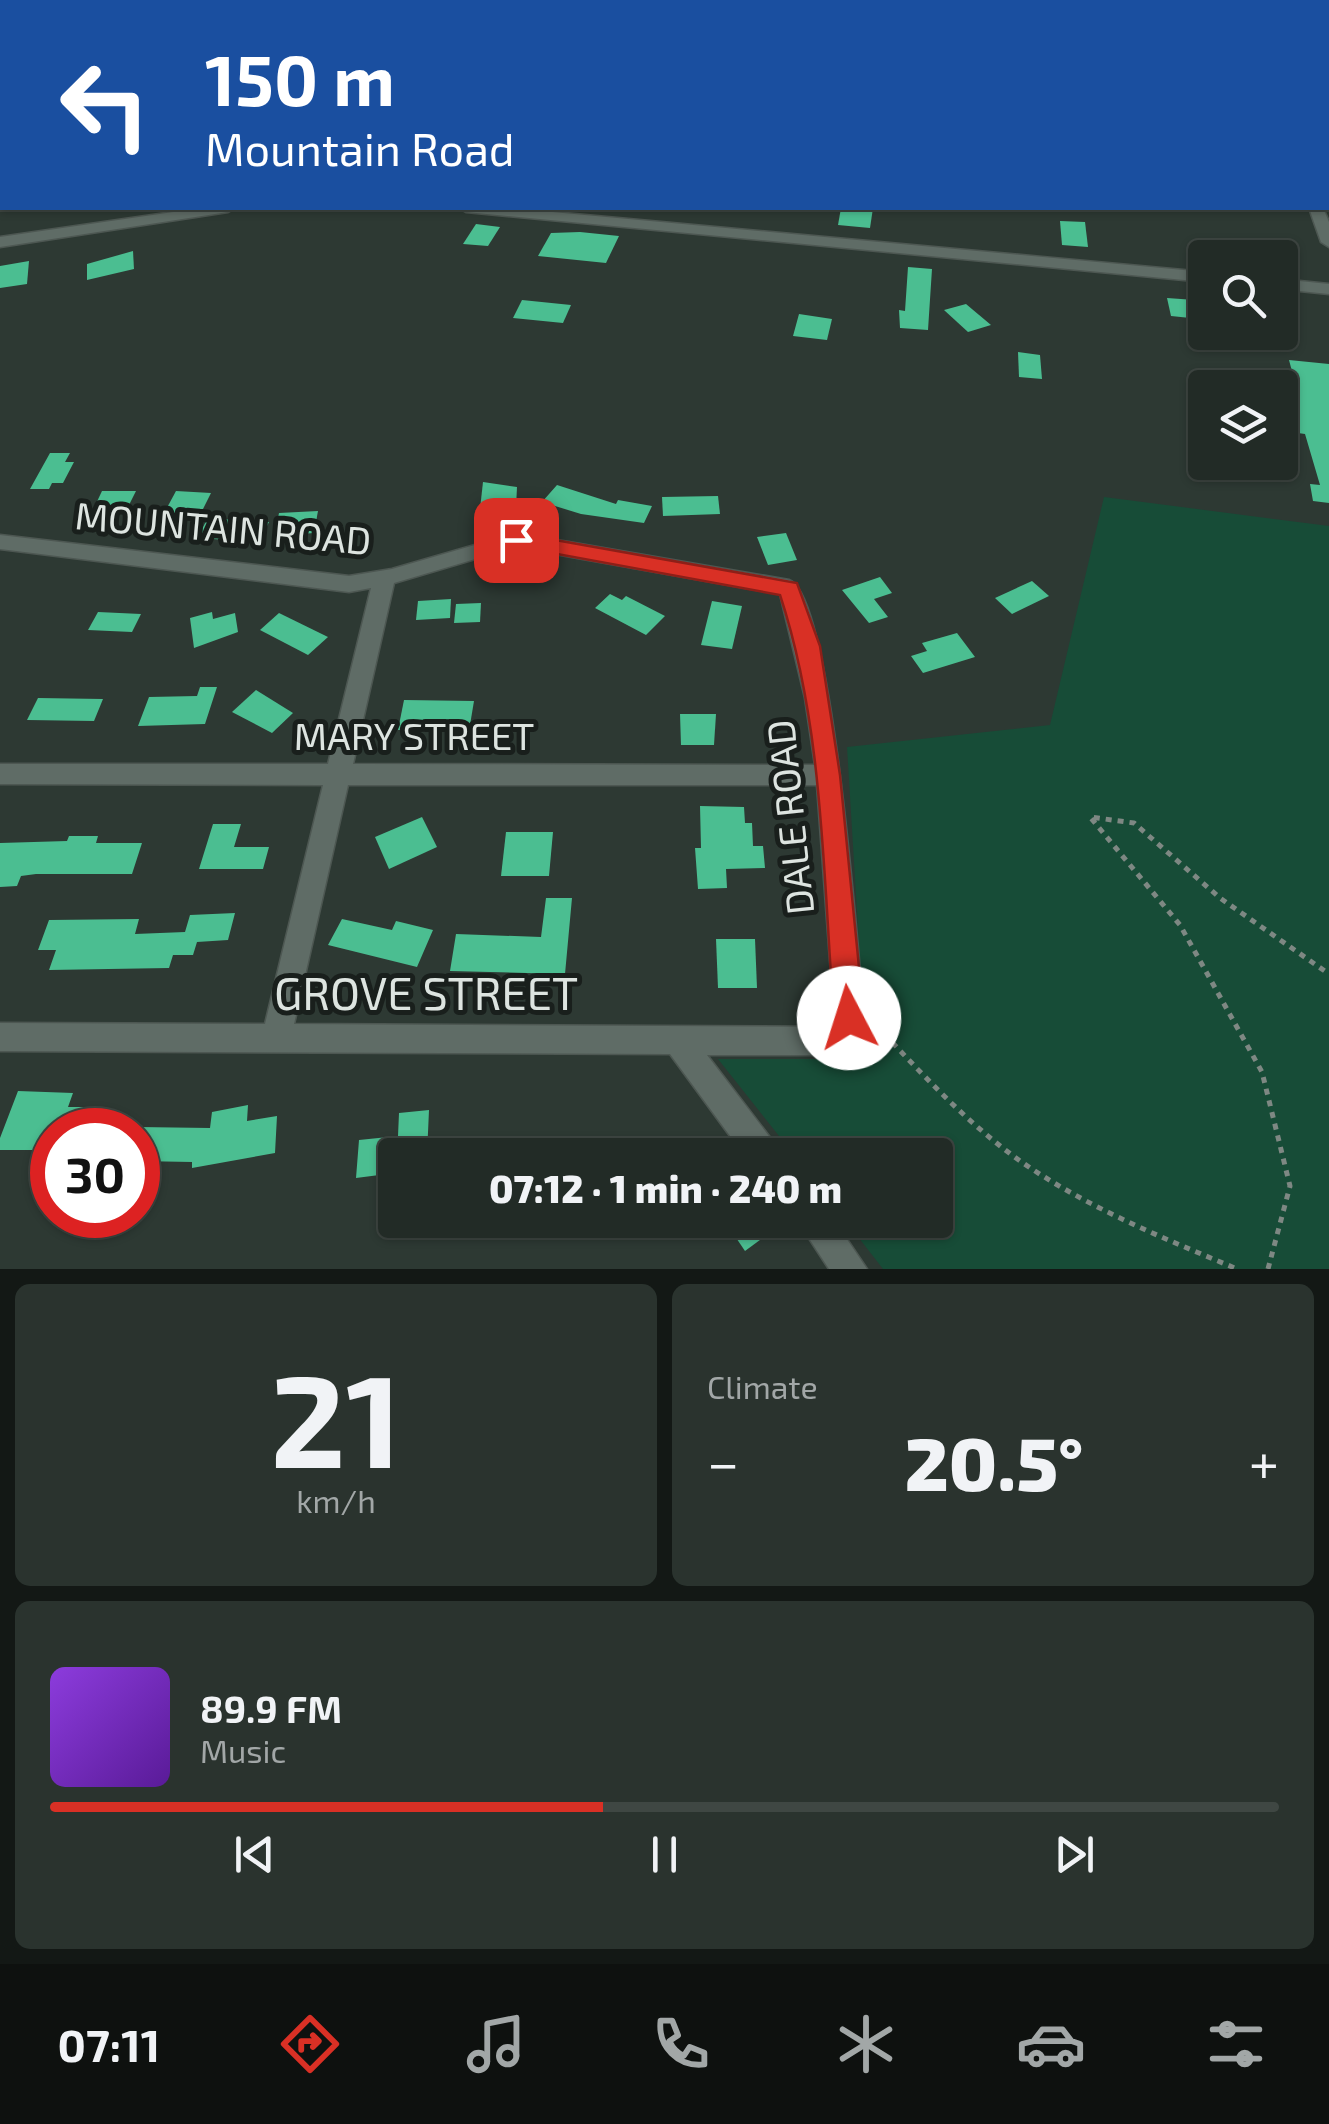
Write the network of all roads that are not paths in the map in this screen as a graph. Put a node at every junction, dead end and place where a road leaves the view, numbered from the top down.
1 (215, 210) edge
2 (487, 210) edge
3 (1317, 210) edge
4 (0, 242) edge
5 (1329, 242) edge
6 (1188, 276) edge
7 (1298, 286) edge
8 (1329, 289) edge
9 (0, 542) edge
10 (384, 580) junction
11 (789, 588) joint
12 (0, 774) edge
13 (338, 775) junction
14 (827, 775) junction
15 (0, 1036) edge
16 (276, 1038) junction
17 (677, 1040) junction
18 (851, 1041) joint
19 (751, 1138) edge
20 (827, 1238) edge
21 (850, 1269) edge

1 - 4 street
2 - 6 street
3 - 5 street
7 - 8 street
9 - 10 street, MOUNTAIN ROAD
10 - 11 street, MOUNTAIN ROAD
10 - 13 street
11 - 14 street, DALE ROAD
12 - 13 street, MARY STREET
13 - 14 street, MARY STREET
13 - 16 street
14 - 18 street, DALE ROAD
15 - 16 street, GROVE STREET
16 - 17 street, GROVE STREET
17 - 18 street, GROVE STREET
17 - 19 street
20 - 21 street

